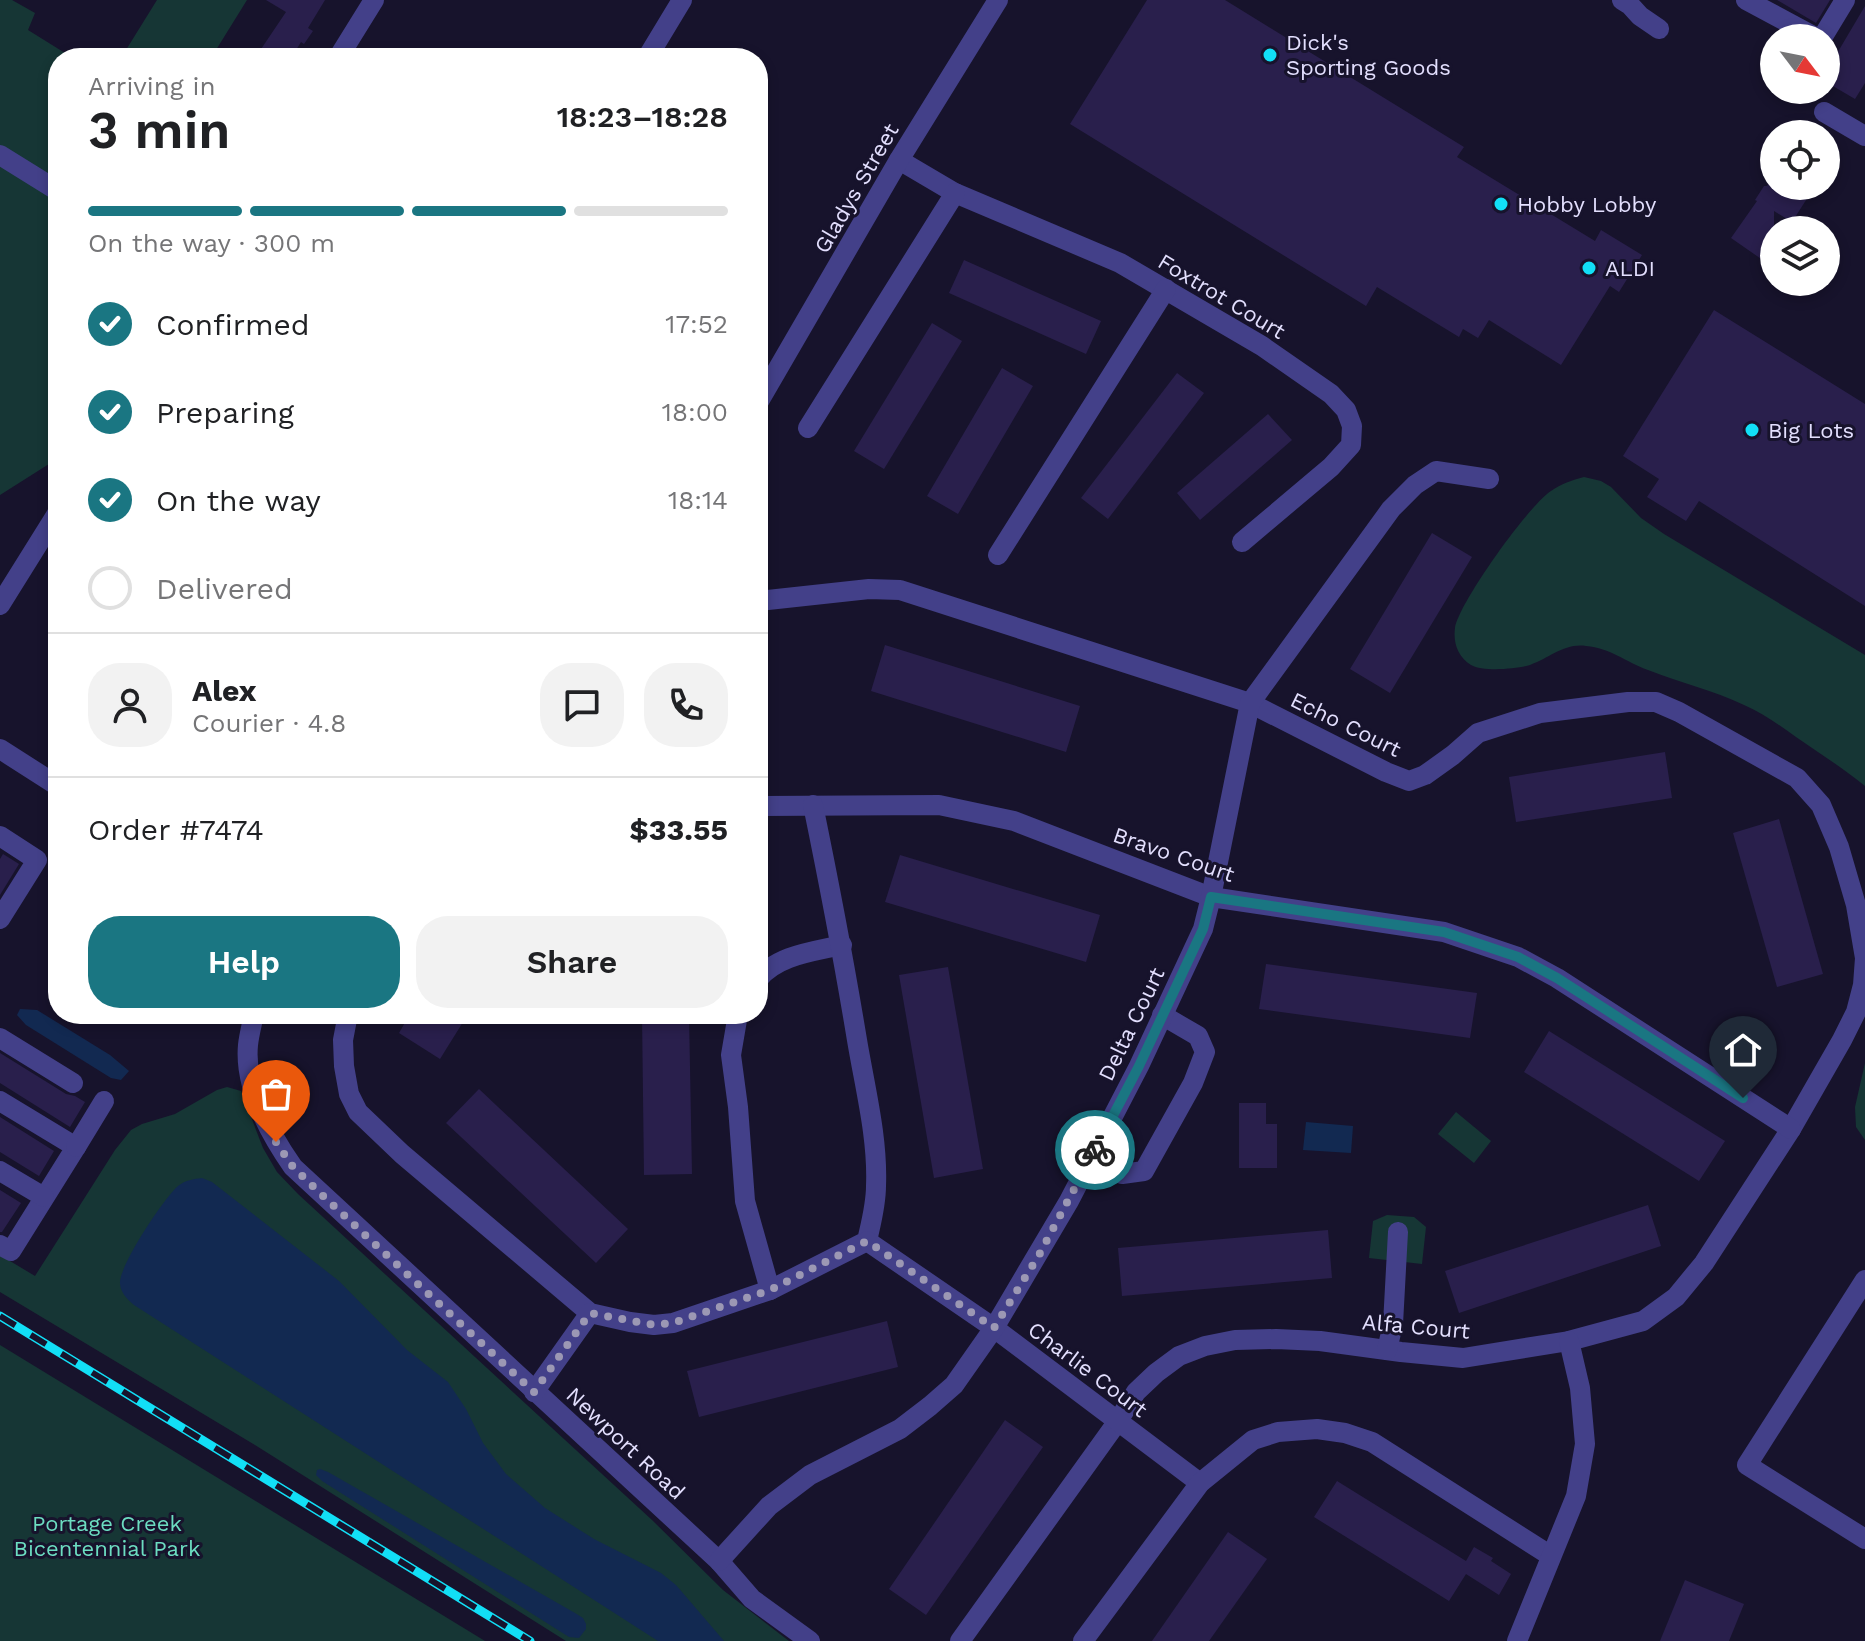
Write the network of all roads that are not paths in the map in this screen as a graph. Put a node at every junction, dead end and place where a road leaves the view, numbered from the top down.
1 (374, 0) edge
2 (682, 0) edge
3 (998, 0) edge
4 (1622, 0) edge
5 (1746, 0) edge
6 (1845, 0) edge
7 (1793, 24) edge
8 (1829, 24) edge
9 (1659, 29) dead end
10 (344, 48) edge
11 (653, 48) edge
12 (1824, 112) dead end
13 (1865, 136) edge
14 (0, 155) edge
15 (899, 160) junction
16 (48, 185) edge
17 (955, 193) junction
18 (1166, 289) junction
19 (768, 386) edge
20 (808, 428) dead end
21 (1489, 479) dead end
22 (48, 528) edge
23 (1242, 542) dead end
24 (998, 555) dead end
25 (768, 600) edge
26 (0, 605) edge
27 (1250, 703) junction
28 (0, 749) edge
29 (48, 780) edge
30 (813, 805) junction
31 (768, 806) edge
32 (0, 836) edge
33 (1211, 897) junction
34 (0, 919) edge
35 (842, 945) junction
36 (768, 968) edge
37 (1162, 1015) junction
38 (252, 1024) edge
39 (346, 1024) edge
40 (736, 1024) edge
41 (0, 1038) edge
42 (73, 1083) dead end
43 (0, 1101) edge
44 (104, 1101) dead end
45 (1791, 1129) junction
46 (76, 1147) junction
47 (1091, 1158) junction
48 (0, 1171) edge
49 (44, 1197) junction
50 (1398, 1232) dead end
51 (867, 1241) junction
52 (0, 1245) edge
53 (1865, 1280) edge
54 (770, 1290) junction
55 (590, 1313) junction
56 (994, 1328) junction
57 (1569, 1341) junction
58 (1387, 1350) junction
59 (534, 1392) junction
60 (1118, 1421) junction
61 (1200, 1483) junction
62 (1865, 1539) edge
63 (1551, 1556) junction
64 (719, 1561) junction
65 (810, 1641) edge
66 (960, 1641) edge
67 (1083, 1641) edge
68 (1517, 1641) edge

1 - 10 street
2 - 11 street
3 - 15 street, Gladys Street
4 - 9 street
5 - 7 street
6 - 8 street
12 - 13 street
14 - 16 street
15 - 17 street, Foxtrot Court
15 - 19 street, Gladys Street
17 - 18 street, Foxtrot Court
17 - 20 street
18 - 23 street, Foxtrot Court
18 - 24 street
21 - 27 street, Delta Court
22 - 26 street
25 - 27 street, Echo Court
27 - 33 street, Delta Court
27 - 45 street, Echo Court
28 - 29 street
30 - 31 street, Bravo Court
30 - 33 street, Bravo Court
30 - 35 street
32 - 34 street
33 - 37 street, Delta Court
33 - 45 street, Bravo Court
35 - 36 street
35 - 51 street
37 - 47 street, Delta Court
37 - 47 street
38 - 59 street, Newport Road
39 - 55 street
40 - 54 street
41 - 42 street
43 - 46 street
44 - 46 street
45 - 57 street, Alfa Court
46 - 49 street
47 - 56 street, Delta Court
48 - 49 street
49 - 52 street
50 - 58 street
51 - 54 street
51 - 56 street, Charlie Court
53 - 62 street
54 - 55 street
55 - 59 street
56 - 60 street, Charlie Court
56 - 64 street, Delta Court
57 - 58 street, Alfa Court
57 - 63 street
58 - 60 street, Alfa Court
59 - 64 street, Newport Road
60 - 61 street, Charlie Court
60 - 66 street, Alfa Court
61 - 63 street
61 - 67 street
63 - 68 street
64 - 65 street, Newport Road

